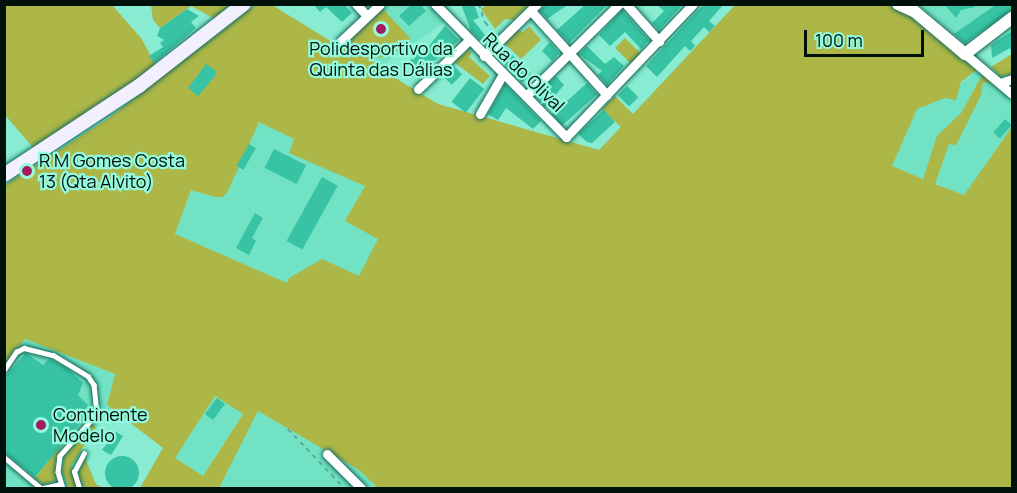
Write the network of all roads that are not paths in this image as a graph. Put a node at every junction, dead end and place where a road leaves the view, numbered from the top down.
1 (244, 4) edge
2 (356, 4) edge
3 (380, 4) edge
4 (435, 4) edge
5 (619, 4) edge
6 (626, 4) edge
7 (693, 4) edge
8 (898, 4) edge
9 (534, 8) edge
10 (367, 16) junction
11 (1012, 18) edge
12 (468, 41) junction
13 (659, 41) junction
14 (340, 42) dead end
15 (569, 54) junction
16 (965, 54) junction
17 (484, 56) junction
18 (503, 74) junction
19 (1012, 79) edge
20 (1000, 83) junction
21 (418, 89) dead end
22 (1012, 94) edge
23 (607, 95) junction
24 (526, 96) junction
25 (480, 114) dead end
26 (4, 176) edge
27 (4, 370) edge
28 (84, 453) dead end
29 (327, 454) dead end
30 (4, 457) edge
31 (62, 486) edge
32 (41, 489) edge
33 (79, 489) edge
34 (361, 489) edge

1 - 26 main road
2 - 10 street
3 - 10 street
4 - 12 street, Rua do Olival
5 - 15 street
6 - 13 street
7 - 13 street
8 - 16 street
9 - 15 street
9 - 17 street
10 - 14 street
11 - 16 street
12 - 17 street, Rua do Olival
12 - 21 street
13 - 23 street
15 - 23 street
15 - 24 street
16 - 20 street
17 - 18 street, Rua do Olival
18 - 24 street, Rua do Olival
18 - 25 street
19 - 20 street
20 - 22 street
23 - 24 street, Rua do Olival
27 - 31 lane
28 - 33 lane
29 - 34 street
30 - 32 lane
31 - 32 lane

